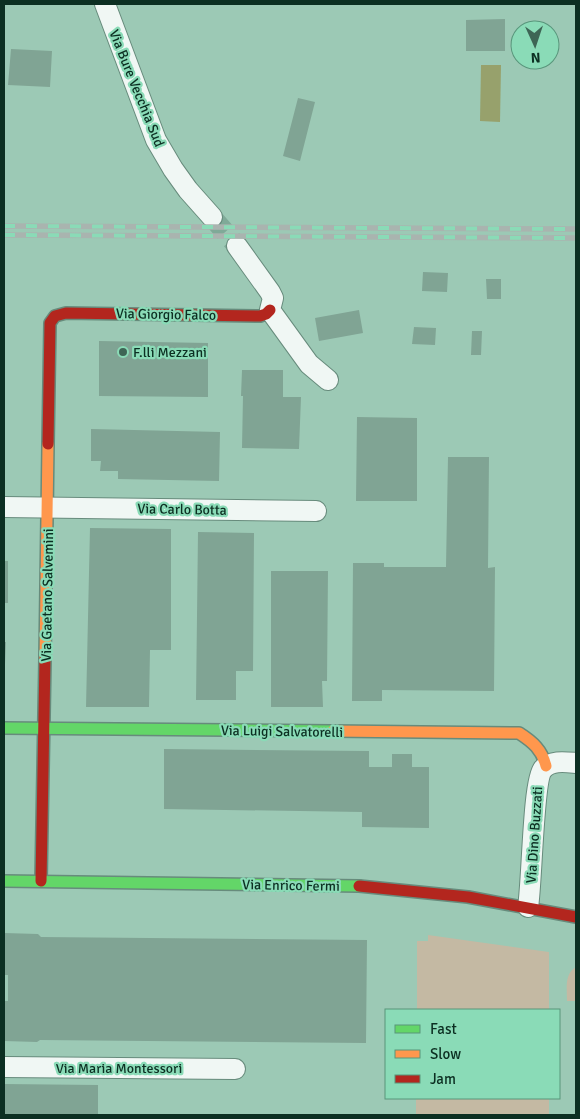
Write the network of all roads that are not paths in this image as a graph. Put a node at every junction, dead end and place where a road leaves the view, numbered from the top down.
1 (105, 4) edge
2 (212, 217) tunnel mouth
3 (237, 246) tunnel mouth
4 (270, 310) junction
5 (60, 314) joint
6 (328, 380) dead end
7 (4, 507) edge
8 (48, 507) junction
9 (316, 511) dead end
10 (4, 728) edge
11 (44, 729) junction
12 (576, 763) edge
13 (546, 766) junction
14 (4, 881) edge
15 (41, 881) junction
16 (528, 907) junction
17 (576, 917) edge
18 (4, 1067) edge
19 (235, 1069) dead end

1 - 2 street, Via Bure Vecchia Sud
3 - 4 street
4 - 5 street, Via Giorgio Falco
4 - 6 street
5 - 8 street, Via Gaetano Salvemini
7 - 8 street, Via Carlo Botta
8 - 9 street, Via Carlo Botta
8 - 11 street, Via Gaetano Salvemini
10 - 11 street, Via Luigi Salvatorelli
11 - 13 street, Via Luigi Salvatorelli
11 - 15 street, Via Gaetano Salvemini
12 - 13 street
13 - 16 street, Via Dino Buzzati
14 - 15 street, Via Enrico Fermi
15 - 16 street, Via Enrico Fermi
16 - 17 street, Via Enrico Fermi
18 - 19 street, Via Maria Montessori

